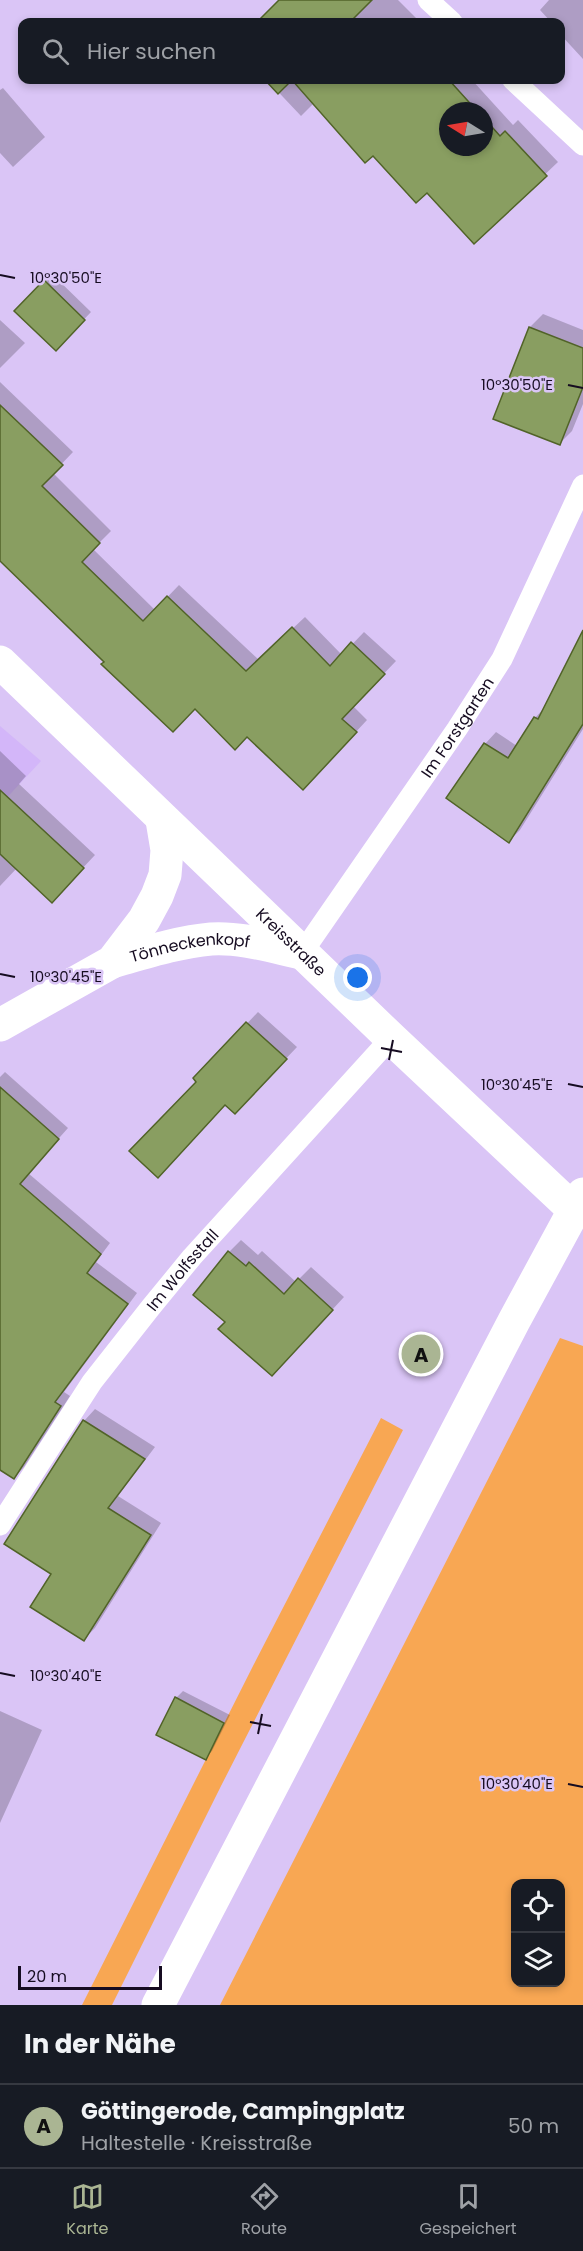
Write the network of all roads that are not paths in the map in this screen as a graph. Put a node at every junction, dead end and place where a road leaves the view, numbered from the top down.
1 (428, 0) edge
2 (448, 18) edge
3 (517, 84) edge
4 (583, 145) edge
5 (583, 485) edge
6 (0, 662) edge
7 (162, 820) junction
8 (302, 953) junction
9 (112, 962) junction
10 (0, 1025) edge
11 (391, 1038) junction
12 (580, 1208) edge
13 (0, 1525) edge
14 (158, 2005) edge

1 - 2 lane
3 - 4 lane
5 - 8 lane, Im Forstgarten
6 - 7 street, Kreisstraße
7 - 8 street, Kreisstraße
7 - 9 street, Tönneckenkopf
8 - 9 street, Tönneckenkopf
8 - 11 street, Kreisstraße
9 - 10 street, Tönneckenkopf
11 - 12 street, Kreisstraße
11 - 13 lane, Im Wolfsstall
12 - 14 street

